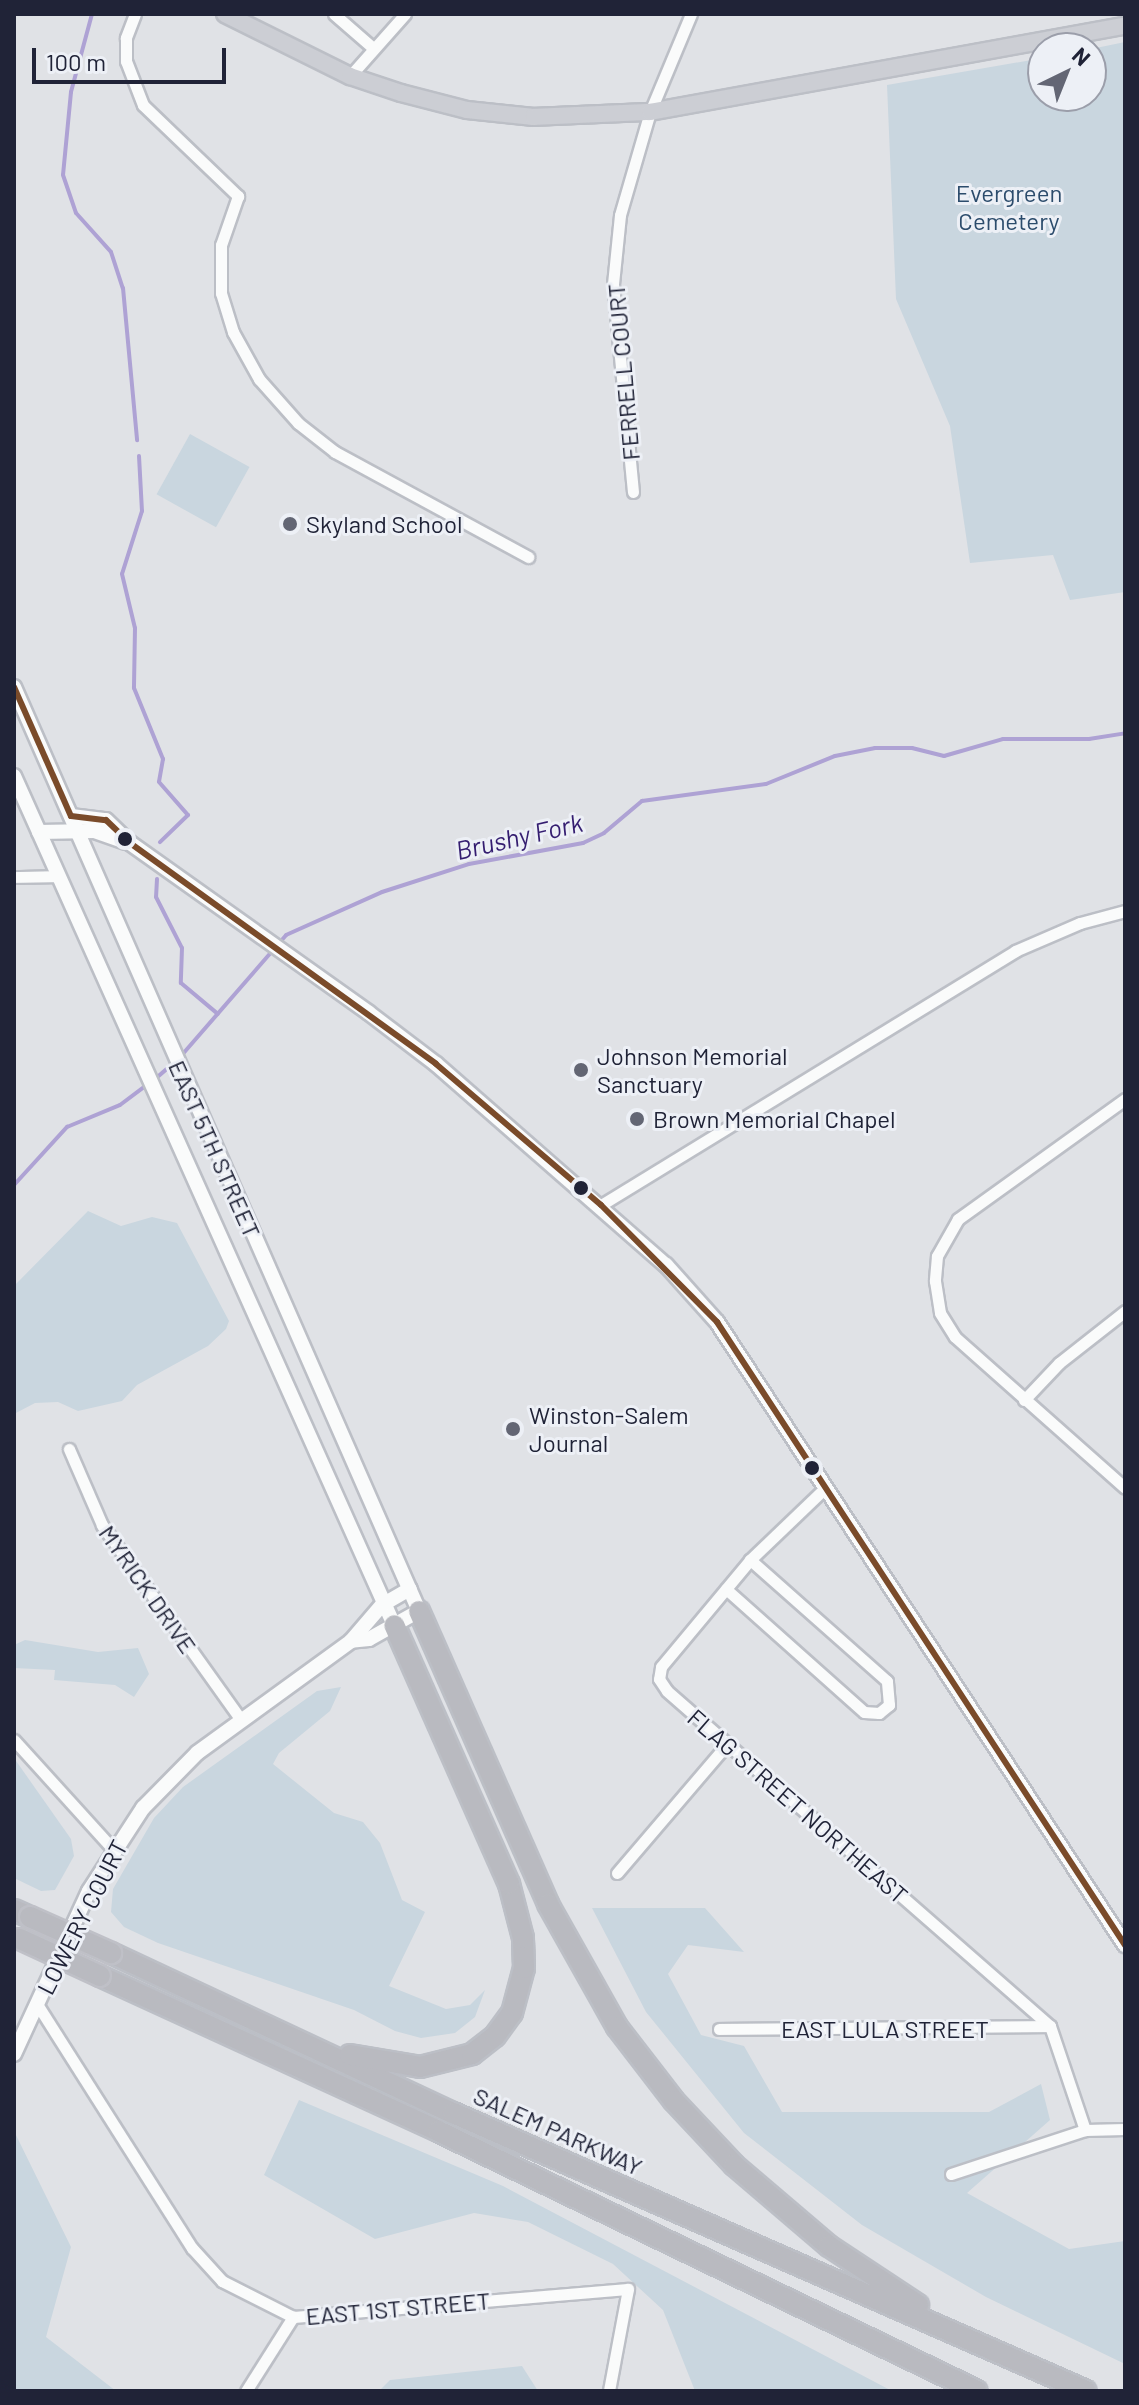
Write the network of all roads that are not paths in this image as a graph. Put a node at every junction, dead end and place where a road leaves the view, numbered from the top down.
1 (135, 14) edge
2 (225, 14) edge
3 (334, 14) edge
4 (405, 14) edge
5 (691, 14) edge
6 (1125, 26) edge
7 (373, 48) junction
8 (350, 76) junction
9 (650, 112) junction
10 (633, 492) dead end
11 (528, 557) dead end
12 (14, 687) edge
13 (14, 776) edge
14 (71, 816) junction
15 (39, 832) junction
16 (75, 832) junction
17 (130, 843) junction
18 (58, 876) junction
19 (14, 877) edge
20 (1125, 911) edge
21 (1125, 1099) edge
22 (601, 1205) junction
23 (1125, 1311) edge
24 (1024, 1400) junction
25 (69, 1449) dead end
26 (825, 1488) junction
27 (1125, 1488) edge
28 (750, 1560) junction
29 (410, 1589) junction
30 (726, 1589) junction
31 (382, 1605) junction
32 (419, 1611) junction
33 (394, 1625) junction
34 (351, 1641) junction
35 (241, 1720) junction
36 (14, 1740) edge
37 (727, 1744) junction
38 (113, 1849) junction
39 (617, 1873) dead end
40 (22, 1913) edge
41 (17, 1938) edge
42 (1125, 1945) edge
43 (37, 2004) junction
44 (1050, 2026) junction
45 (719, 2029) dead end
46 (316, 2047) junction
47 (14, 2054) edge
48 (1125, 2129) edge
49 (1085, 2130) junction
50 (951, 2174) dead end
51 (293, 2317) junction
52 (818, 2318) junction
53 (972, 2339) junction
54 (246, 2391) edge
55 (609, 2391) edge
56 (942, 2391) edge
57 (977, 2391) edge
58 (1086, 2391) edge

1 - 11 street
2 - 8 main road
3 - 7 street
4 - 7 street
5 - 9 street, FERRELL COURT
6 - 9 main road
7 - 8 street
8 - 9 main road
9 - 10 street, FERRELL COURT
12 - 14 main road, EAST 5TH STREET
13 - 15 main road, EAST 5TH STREET
14 - 16 main road, EAST 5TH STREET
14 - 17 main road
15 - 16 main road
15 - 18 main road, EAST 5TH STREET
16 - 17 main road
16 - 29 main road, EAST 5TH STREET
17 - 22 main road
18 - 19 street
18 - 31 main road, EAST 5TH STREET
20 - 22 street
21 - 24 street
22 - 26 main road
23 - 24 street
24 - 27 street
25 - 35 street, MYRICK DRIVE
26 - 28 street, FLAG STREET NORTHEAST
26 - 42 main road
28 - 30 street, FLAG STREET NORTHEAST
28 - 30 street
29 - 31 main road, LOWERY COURT
29 - 32 main road, EAST 5TH STREET
30 - 37 street, FLAG STREET NORTHEAST
31 - 33 main road, EAST 5TH STREET
31 - 34 main road, LOWERY COURT
32 - 33 main road, LOWERY COURT
32 - 53 highway
33 - 34 main road, LOWERY COURT
33 - 46 highway
34 - 35 main road, LOWERY COURT
35 - 38 main road, LOWERY COURT
36 - 38 street
37 - 39 street
37 - 44 street, FLAG STREET NORTHEAST
38 - 43 main road, LOWERY COURT
40 - 46 highway, SALEM PARKWAY, bridge
41 - 52 highway, SALEM PARKWAY, bridge
43 - 47 main road, LOWERY COURT
43 - 51 street, EAST 1ST STREET
44 - 45 street, EAST LULA STREET
44 - 49 street
46 - 53 highway, SALEM PARKWAY
48 - 49 street
49 - 50 street
51 - 54 street
51 - 55 street, EAST 1ST STREET
52 - 56 highway
52 - 57 highway, SALEM PARKWAY
53 - 58 highway, SALEM PARKWAY

